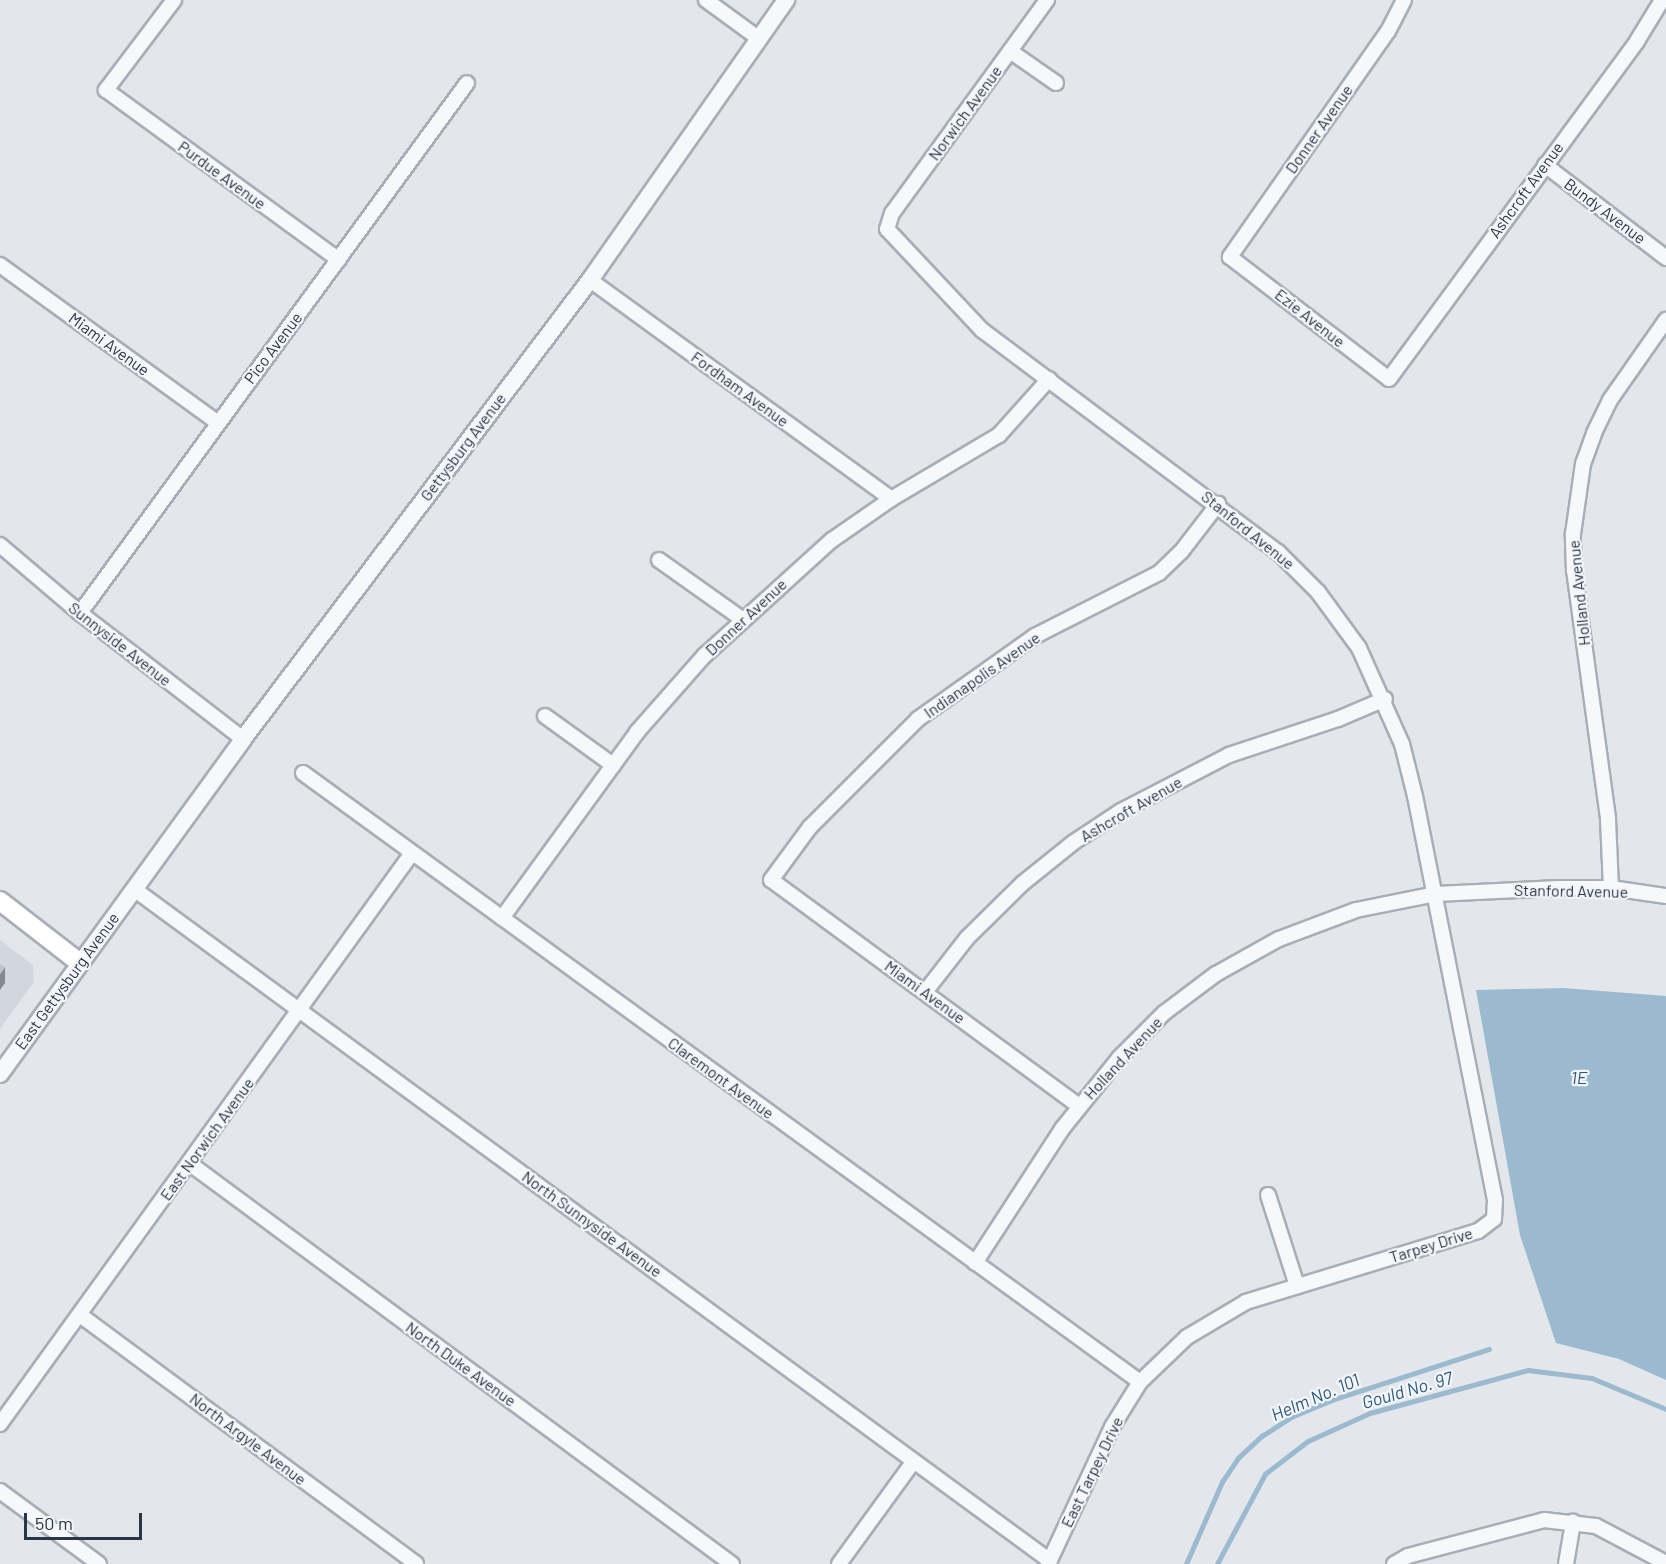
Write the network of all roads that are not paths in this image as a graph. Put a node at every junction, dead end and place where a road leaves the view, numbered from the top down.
1 (174, 0) edge
2 (706, 0) edge
3 (786, 0) edge
4 (1047, 0) edge
5 (1404, 0) edge
6 (1662, 0) edge
7 (758, 38) junction
8 (1010, 51) junction
9 (467, 83) dead end
10 (1056, 83) dead end
11 (1545, 165) junction
12 (887, 229) joint
13 (1230, 257) joint
14 (1666, 258) edge
15 (339, 260) junction
16 (0, 265) edge
17 (590, 279) junction
18 (1666, 320) edge
19 (1049, 379) junction
20 (1389, 379) joint
21 (218, 423) junction
22 (891, 499) junction
23 (1218, 504) junction
24 (0, 545) edge
25 (659, 560) dead end
26 (80, 613) junction
27 (742, 619) junction
28 (1385, 699) junction
29 (545, 716) dead end
30 (243, 739) junction
31 (613, 765) junction
32 (303, 773) dead end
33 (412, 853) junction
34 (771, 880) joint
35 (1611, 888) junction
36 (134, 889) junction
37 (1436, 894) junction
38 (1666, 896) edge
39 (0, 901) edge
40 (502, 918) junction
41 (80, 963) junction
42 (925, 992) junction
43 (301, 1009) junction
44 (0, 1074) edge
45 (1079, 1106) junction
46 (189, 1164) junction
47 (1268, 1195) dead end
48 (975, 1263) junction
49 (1297, 1286) junction
50 (80, 1315) junction
51 (1140, 1382) junction
52 (0, 1424) edge
53 (913, 1462) junction
54 (0, 1491) edge
55 (1573, 1522) junction
56 (1049, 1562) edge
57 (1666, 1563) edge
58 (99, 1564) edge
59 (416, 1564) edge
60 (732, 1564) edge
61 (839, 1564) edge
62 (1394, 1564) edge
63 (1566, 1564) edge

1 - 15 street, Purdue Avenue
2 - 7 street
3 - 7 street, Gettysburg Avenue
4 - 8 street, Norwich Avenue
5 - 13 street, Donner Avenue
6 - 11 street, Ashcroft Avenue
7 - 17 street, Gettysburg Avenue
8 - 10 street
8 - 12 street, Norwich Avenue
9 - 15 street, Pico Avenue
11 - 14 street, Bundy Avenue
11 - 20 street, Ashcroft Avenue
12 - 19 street, Stanford Avenue
13 - 20 street, Ezie Avenue
15 - 21 street, Pico Avenue
16 - 21 street, Miami Avenue
17 - 22 street, Fordham Avenue
17 - 30 street, Gettysburg Avenue
18 - 35 street, Holland Avenue
19 - 22 street, Donner Avenue
19 - 23 street, Stanford Avenue
21 - 26 street, Pico Avenue
22 - 27 street, Donner Avenue
23 - 28 street, Stanford Avenue
23 - 34 street, Indianapolis Avenue
24 - 26 street, Sunnyside Avenue
25 - 27 street
26 - 30 street, Sunnyside Avenue
27 - 31 street, Donner Avenue
28 - 37 street, Stanford Avenue
28 - 42 street, Ashcroft Avenue
29 - 31 street
30 - 36 street, Gettysburg Avenue
31 - 40 street, Donner Avenue
32 - 33 street, Claremont Avenue
33 - 40 street, Claremont Avenue
33 - 43 street, East Norwich Avenue
34 - 42 street, Miami Avenue
35 - 37 street, Stanford Avenue
35 - 38 street, Stanford Avenue
36 - 41 street, East Gettysburg Avenue
36 - 43 street, North Sunnyside Avenue
37 - 45 street, Holland Avenue
37 - 49 street, Tarpey Drive
39 - 41 main road
40 - 48 street, Claremont Avenue
41 - 44 street, East Gettysburg Avenue
42 - 45 street, Miami Avenue
43 - 46 street, East Norwich Avenue
43 - 53 street, North Sunnyside Avenue
45 - 48 street, Holland Avenue
46 - 50 street, East Norwich Avenue
46 - 60 street, North Duke Avenue
47 - 49 street
48 - 51 street, Claremont Avenue
49 - 51 street, Tarpey Drive
50 - 52 street, East Norwich Avenue
50 - 59 street, North Argyle Avenue
51 - 56 street, East Tarpey Drive
53 - 56 street, North Sunnyside Avenue
53 - 61 street
54 - 58 street
55 - 57 street
55 - 62 street
55 - 63 street

